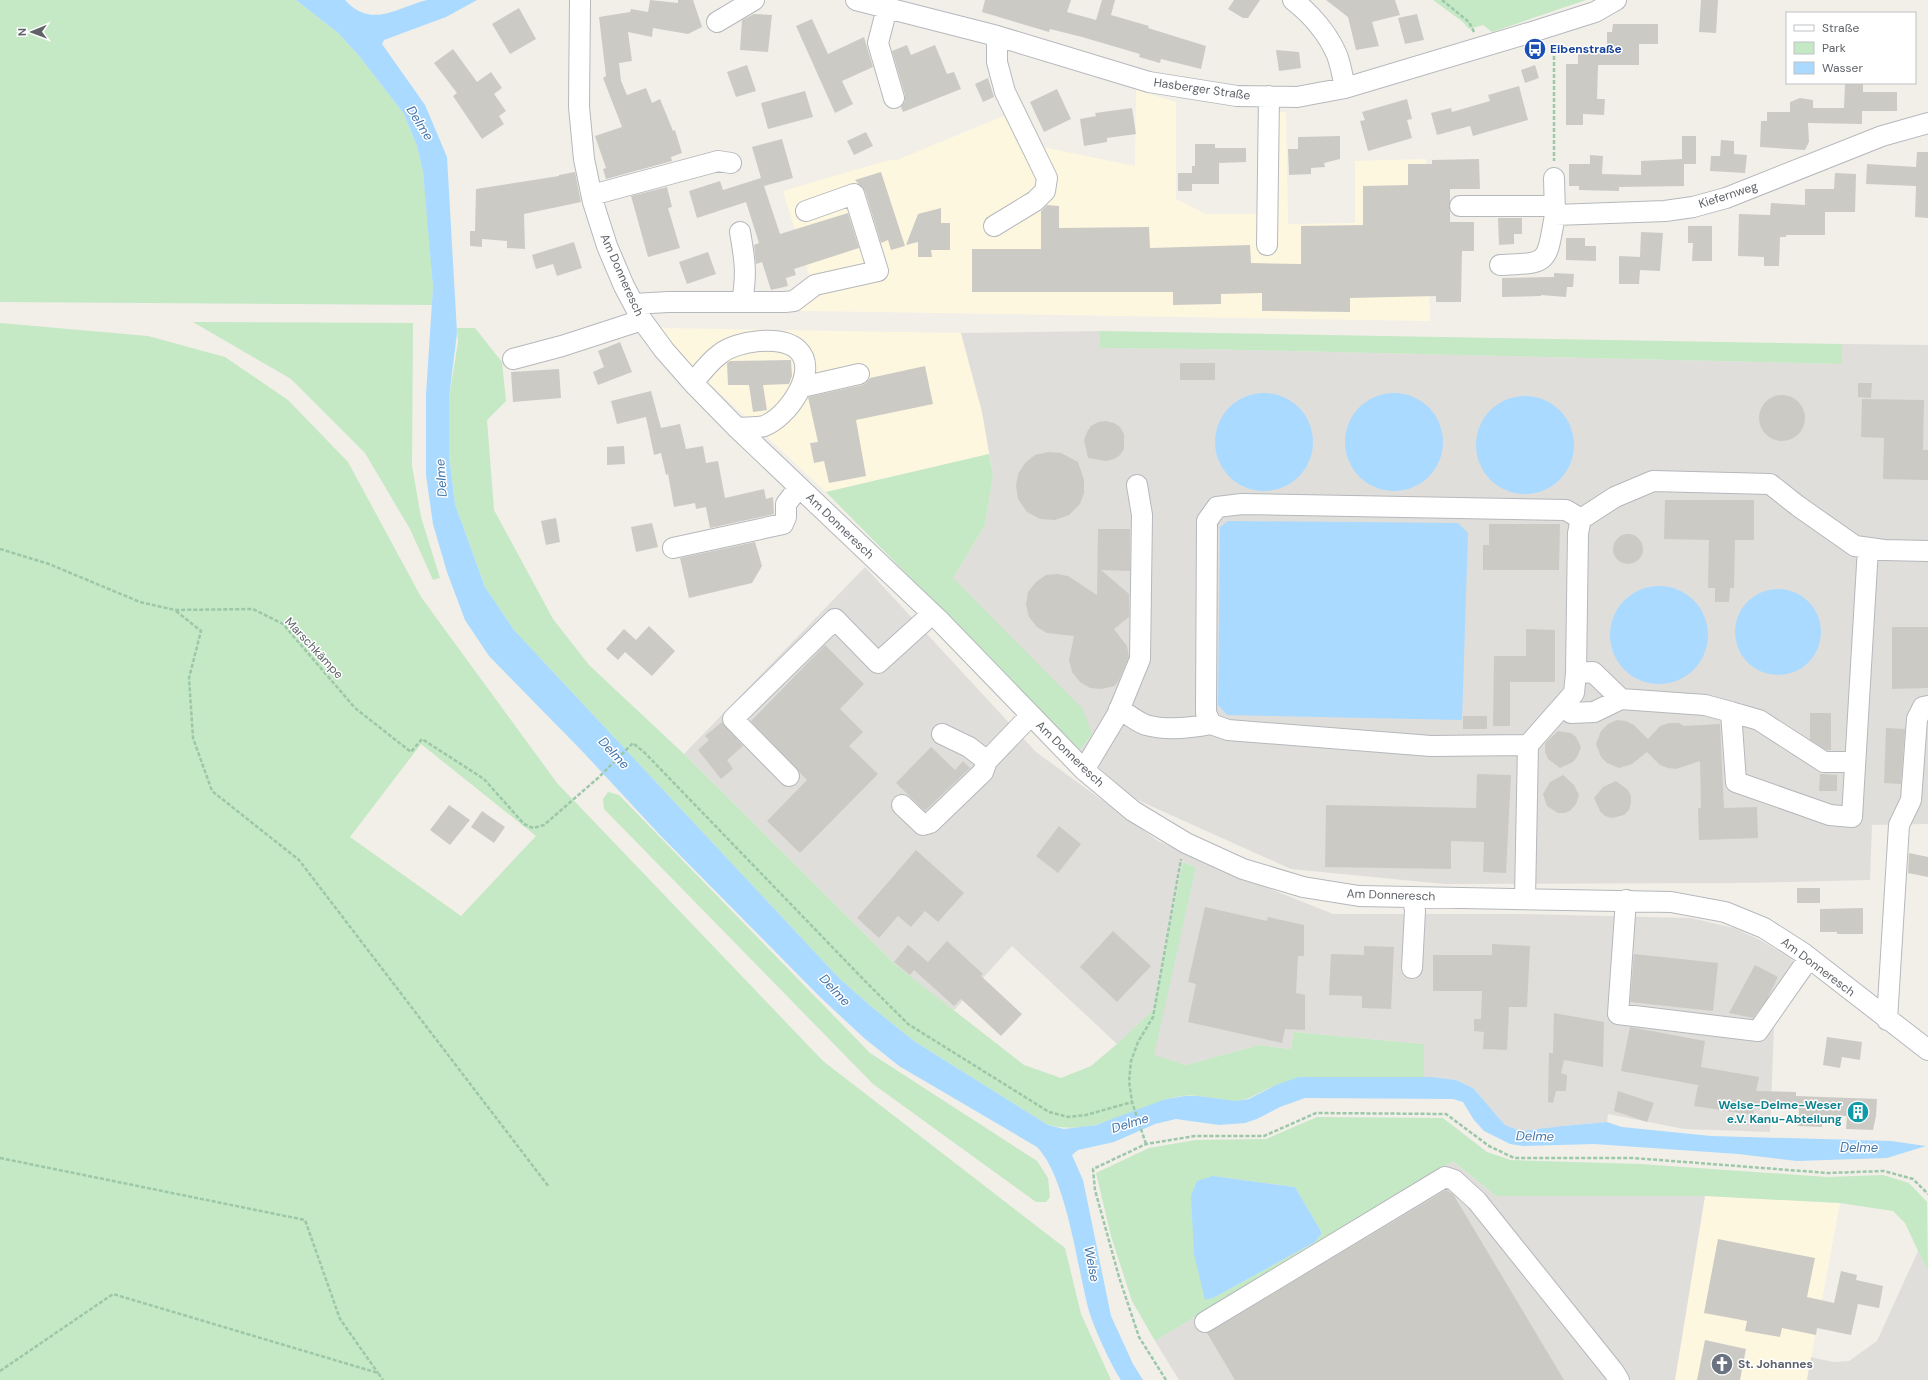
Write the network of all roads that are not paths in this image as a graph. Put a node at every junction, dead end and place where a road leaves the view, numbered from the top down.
1 (580, 0) edge
2 (754, 0) edge
3 (856, 0) edge
4 (1293, 0) edge
5 (1616, 0) edge
6 (887, 8) junction
7 (919, 8) edge
8 (717, 22) dead end
9 (998, 36) junction
10 (1346, 88) junction
11 (1269, 96) junction
12 (894, 98) dead end
13 (1928, 123) edge
14 (731, 163) dead end
15 (1554, 178) road end
16 (592, 195) junction
17 (1460, 206) dead end
18 (806, 211) dead end
19 (1555, 211) junction
20 (994, 226) dead end
21 (740, 232) dead end
22 (1267, 245) dead end
23 (1500, 265) dead end
24 (742, 302) junction
25 (638, 312) junction
26 (513, 359) dead end
27 (859, 374) dead end
28 (693, 383) junction
29 (802, 387) junction
30 (737, 428) junction
31 (1137, 485) dead end
32 (799, 487) junction
33 (1581, 519) junction
34 (673, 548) dead end
35 (1868, 548) junction
36 (1928, 551) edge
37 (932, 614) junction
38 (1576, 673) junction
39 (1621, 698) junction
40 (1563, 705) junction
41 (1928, 706) edge
42 (1119, 709) junction
43 (1732, 712) junction
44 (1031, 715) junction
45 (1211, 724) junction
46 (942, 734) dead end
47 (1528, 745) junction
48 (987, 761) junction
49 (1855, 762) junction
50 (1084, 770) junction
51 (789, 776) dead end
52 (1919, 800) edge
53 (902, 805) dead end
54 (1413, 897) junction
55 (1525, 898) junction
56 (1626, 900) junction
57 (1809, 958) junction
58 (1412, 968) dead end
59 (1887, 1020) junction
60 (1928, 1050) edge
61 (1205, 1322) dead end
62 (1617, 1376) edge

1 - 16 street, Am Donneresch
2 - 8 street
3 - 6 street, Hasberger Straße
4 - 10 street
5 - 10 street, Hasberger Straße
6 - 7 street, Hasberger Straße
6 - 12 street
7 - 9 street, Hasberger Straße
9 - 11 street, Hasberger Straße
9 - 20 street
10 - 11 street, Hasberger Straße
11 - 22 street
13 - 19 street, Kiefernweg
14 - 16 street
15 - 19 street
16 - 25 street, Am Donneresch
17 - 19 street, Kiefernweg
18 - 24 street
19 - 23 street
21 - 24 street
24 - 25 street
25 - 26 street
25 - 28 street, Am Donneresch
27 - 29 street
28 - 29 street
28 - 30 street, Am Donneresch
29 - 30 street
30 - 32 street, Am Donneresch
31 - 42 street
32 - 34 street
32 - 37 street, Am Donneresch
33 - 35 street
33 - 38 street
33 - 45 street
35 - 36 street
35 - 49 street
37 - 44 street, Am Donneresch
37 - 51 street
38 - 39 street
38 - 40 street
39 - 40 street
39 - 43 street
40 - 47 street
41 - 52 street
42 - 45 street
42 - 50 street
43 - 49 street
43 - 49 street
44 - 48 street
44 - 50 street, Am Donneresch
45 - 47 street
46 - 48 street
47 - 55 street
48 - 53 street
50 - 54 street, Am Donneresch
52 - 59 street
54 - 55 street, Am Donneresch
54 - 58 street
55 - 56 street, Am Donneresch
56 - 57 street, Am Donneresch
56 - 57 street
57 - 59 street, Am Donneresch
59 - 60 street, Am Donneresch
61 - 62 street

